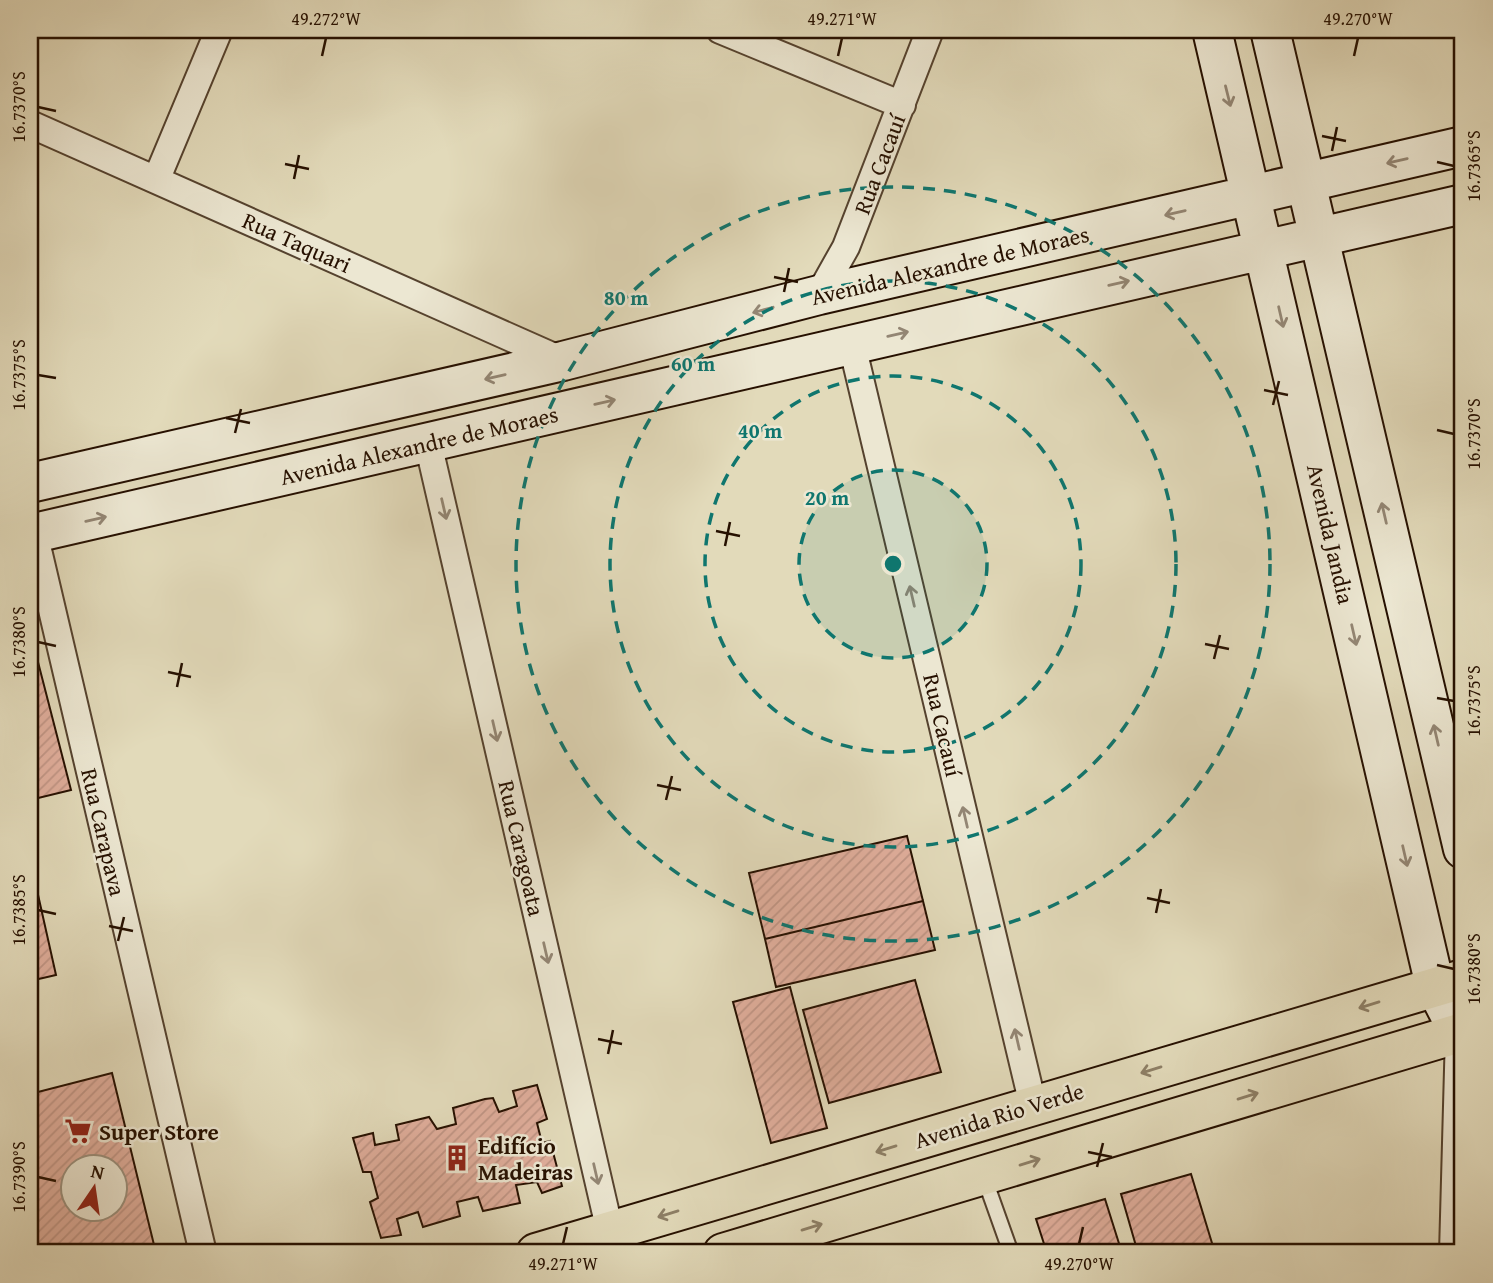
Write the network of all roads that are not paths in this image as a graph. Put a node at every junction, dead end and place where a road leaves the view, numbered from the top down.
1 (219, 30) edge
2 (720, 30) edge
3 (930, 30) edge
4 (1212, 30) edge
5 (1270, 30) edge
6 (902, 105) junction
7 (30, 124) edge
8 (1463, 146) edge
9 (157, 178) junction
10 (1306, 182) junction
11 (1252, 195) junction
12 (1463, 204) edge
13 (1319, 237) junction
14 (1265, 249) junction
15 (819, 295) junction
16 (852, 345) junction
17 (563, 361) junction
18 (428, 443) junction
19 (30, 484) edge
20 (32, 534) edge
21 (1463, 849) edge
22 (1449, 982) edge
23 (1462, 1029) edge
24 (1033, 1105) junction
25 (983, 1175) junction
26 (1459, 1210) edge
27 (612, 1242) edge
28 (203, 1253) edge
29 (536, 1253) edge
30 (723, 1253) edge
31 (1011, 1253) edge
32 (1453, 1253) edge

1 - 9 street
2 - 6 street
3 - 6 street, Rua Cacauí
4 -> 11 main road, Avenida Jandia
5 - 10 main road
6 - 15 street, Rua Cacauí
7 - 9 street, Rua Taquari
8 -> 10 main road, Avenida Alexandre de Moraes
9 - 17 street, Rua Taquari
10 - 11 main road, Avenida Alexandre de Moraes
10 - 13 main road
11 - 14 main road, Avenida Jandia
11 -> 15 main road, Avenida Alexandre de Moraes
12 - 13 main road, Avenida Alexandre de Moraes
13 - 14 main road, Avenida Alexandre de Moraes
21 -> 13 main road
16 -> 14 main road, Avenida Alexandre de Moraes
14 -> 22 main road, Avenida Jandia
15 -> 17 main road, Avenida Alexandre de Moraes
18 -> 16 main road, Avenida Alexandre de Moraes
24 -> 16 street, Rua Cacauí
17 -> 19 main road, Avenida Alexandre de Moraes
20 -> 18 main road, Avenida Alexandre de Moraes
18 -> 27 street, Rua Caragoata
20 - 28 street, Rua Carapava
22 - 23 main road, Avenida Jandia
22 -> 24 main road, Avenida Rio Verde
25 -> 23 main road
23 - 26 street, Avenida Jandia
24 -> 27 main road, Avenida Rio Verde
30 -> 25 main road
25 - 31 lane
26 - 32 street, Avenida Jandia
27 - 29 main road, Avenida Rio Verde

